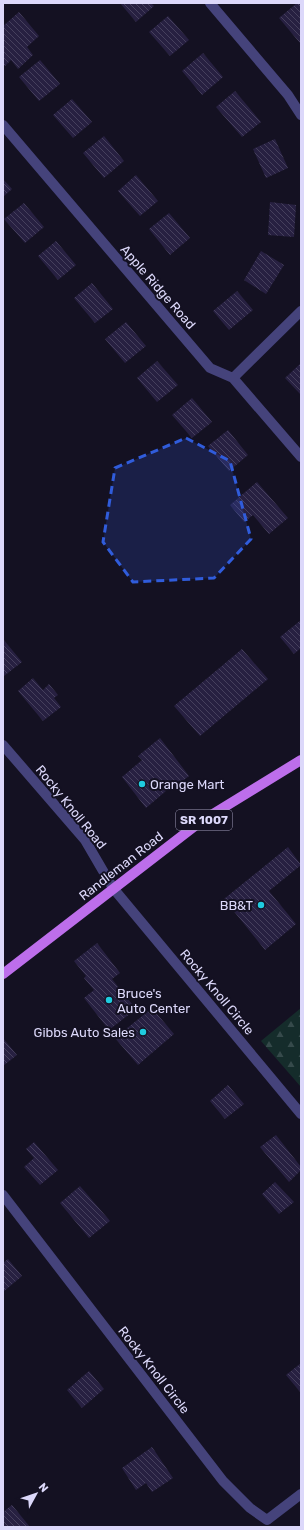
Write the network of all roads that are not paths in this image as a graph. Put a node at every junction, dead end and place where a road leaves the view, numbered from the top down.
1 (210, 3) edge
2 (301, 115) edge
3 (3, 126) edge
4 (301, 311) edge
5 (233, 378) junction
6 (301, 457) edge
7 (3, 745) edge
8 (301, 760) edge
9 (114, 888) junction
10 (3, 974) edge
11 (301, 1114) edge
12 (3, 1195) edge
13 (301, 1494) edge

1 - 2 street
3 - 5 street, Apple Ridge Road
4 - 5 street
5 - 6 street, Apple Ridge Road
7 - 9 street, Rocky Knoll Road
8 - 9 main road, Randleman Road / SR 1007
9 - 10 main road, Randleman Road / SR 1007
9 - 11 street, Rocky Knoll Circle
12 - 13 street, Rocky Knoll Circle

